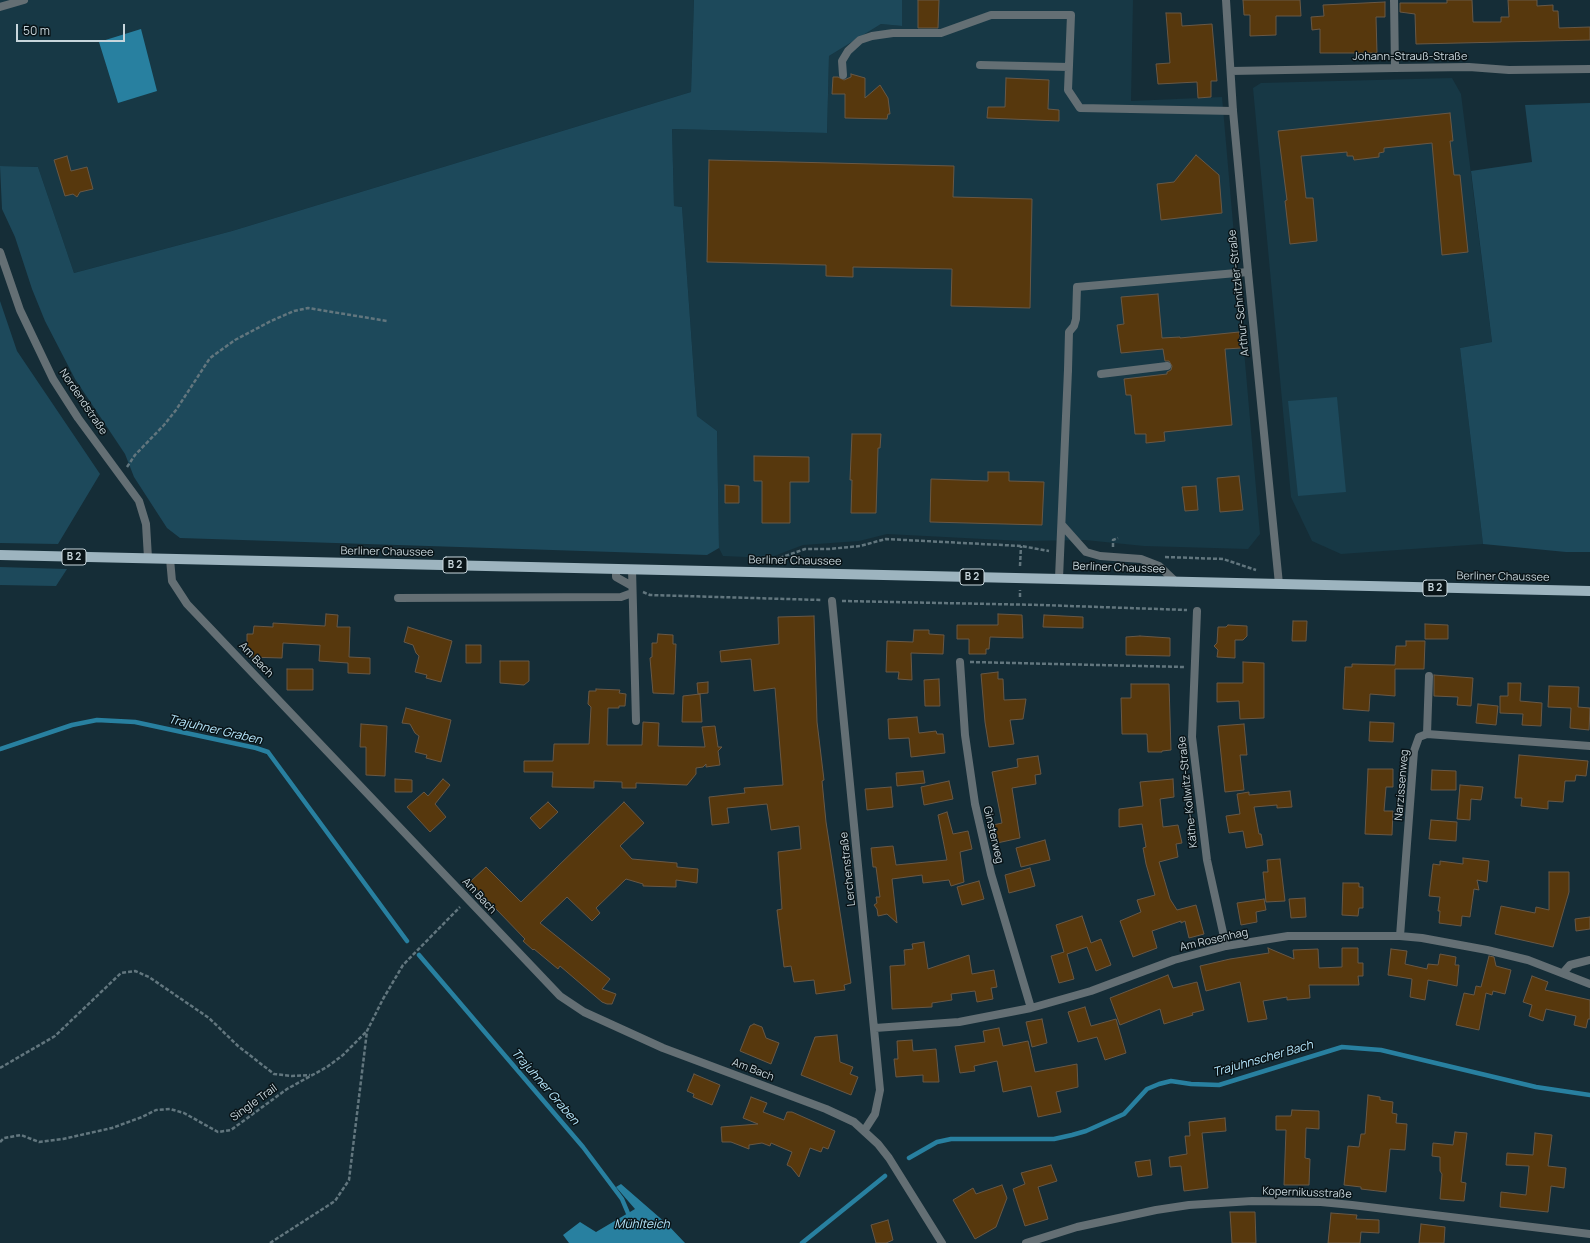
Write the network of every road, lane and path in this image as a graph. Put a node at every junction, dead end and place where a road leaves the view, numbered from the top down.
1 (24, 0) edge
2 (1226, 0) edge
3 (1394, 0) edge
4 (0, 7) edge
5 (980, 65) dead end
6 (1069, 67) junction
7 (1395, 68) junction
8 (1590, 69) edge
9 (1230, 71) junction
10 (843, 75) dead end
11 (1233, 110) junction
12 (0, 252) edge
13 (1248, 272) junction
14 (387, 321) dead end
15 (1167, 366) dead end
16 (1101, 374) dead end
17 (127, 483) junction
18 (1062, 525) junction
19 (1118, 538) dead end
20 (1106, 548) dead end
21 (817, 549) dead end
22 (1113, 549) junction
23 (1119, 549) dead end
24 (0, 555) edge
25 (1161, 557) dead end
26 (148, 558) junction
27 (170, 559) junction
28 (1020, 567) dead end
29 (616, 569) junction
30 (632, 570) junction
31 (1279, 572) junction
32 (1059, 578) junction
33 (1176, 582) junction
34 (1279, 584) junction
35 (1020, 588) dead end
36 (632, 589) junction
37 (1590, 591) edge
38 (1020, 597) dead end
39 (398, 598) dead end
40 (832, 601) dead end
41 (1041, 604) dead end
42 (1197, 611) joint
43 (960, 662) joint
44 (1195, 667) junction
45 (1429, 676) dead end
46 (636, 721) dead end
47 (1427, 734) junction
48 (1590, 746) edge
49 (468, 900) junction
50 (1400, 936) junction
51 (1226, 946) junction
52 (1590, 960) edge
53 (1563, 973) junction
54 (1590, 984) edge
55 (1031, 1008) junction
56 (875, 1028) junction
57 (367, 1031) junction
58 (0, 1068) edge
59 (312, 1074) junction
60 (864, 1130) junction
61 (0, 1142) edge
62 (1590, 1234) edge
63 (270, 1243) edge
64 (942, 1243) edge
65 (1026, 1243) edge

1 - 4 street
2 - 9 street, Arthur-Schnitzler-Straße
3 - 7 street
5 - 6 street
6 - 10 street
6 - 11 street
7 - 8 street, Johann-Strauß-Straße
7 - 9 street, Johann-Strauß-Straße
9 - 11 street, Arthur-Schnitzler-Straße
11 - 13 street, Arthur-Schnitzler-Straße
12 - 17 street, Nordendstraße
13 - 18 street
13 - 31 street, Arthur-Schnitzler-Straße
14 - 17 path
15 - 16 street
17 - 26 street, Nordendstraße
18 - 32 street
18 - 33 street
19 - 22 path
20 - 22 path
21 - 28 path
22 - 23 path
24 - 26 main road, Berliner Chaussee / B 2
25 - 31 path
26 - 27 main road, Berliner Chaussee / B 2
27 - 29 main road, Berliner Chaussee / B 2
27 - 49 street, Am Bach
29 - 30 main road, Berliner Chaussee / B 2
29 - 36 street
30 - 32 main road, Berliner Chaussee / B 2
30 - 36 street
31 - 34 street, Arthur-Schnitzler-Straße
32 - 33 main road, Berliner Chaussee / B 2
33 - 34 main road, Berliner Chaussee / B 2
34 - 37 main road, Berliner Chaussee / B 2
35 - 38 path
36 - 39 street
36 - 46 street
40 - 56 street, Lerchenstraße
41 - 42 path
42 - 44 street, Käthe-Kollwitz-Straße
43 - 44 path
43 - 55 street, Ginsterweg
44 - 51 street, Käthe-Kollwitz-Straße
45 - 47 street
47 - 48 street
47 - 50 street, Narzissenweg
49 - 57 path
49 - 60 street, Am Bach
50 - 51 street, Am Rosenhag
50 - 53 street, Am Rosenhag
51 - 55 street, Am Rosenhag
52 - 53 street
53 - 54 street, Am Rosenhag
55 - 56 street, Am Rosenhag
56 - 60 street, Lerchenstraße
57 - 59 path, Single Trail
57 - 63 path
58 - 59 path
59 - 61 path, Single Trail
60 - 64 street, Am Bach
62 - 65 street, Kopernikusstraße

